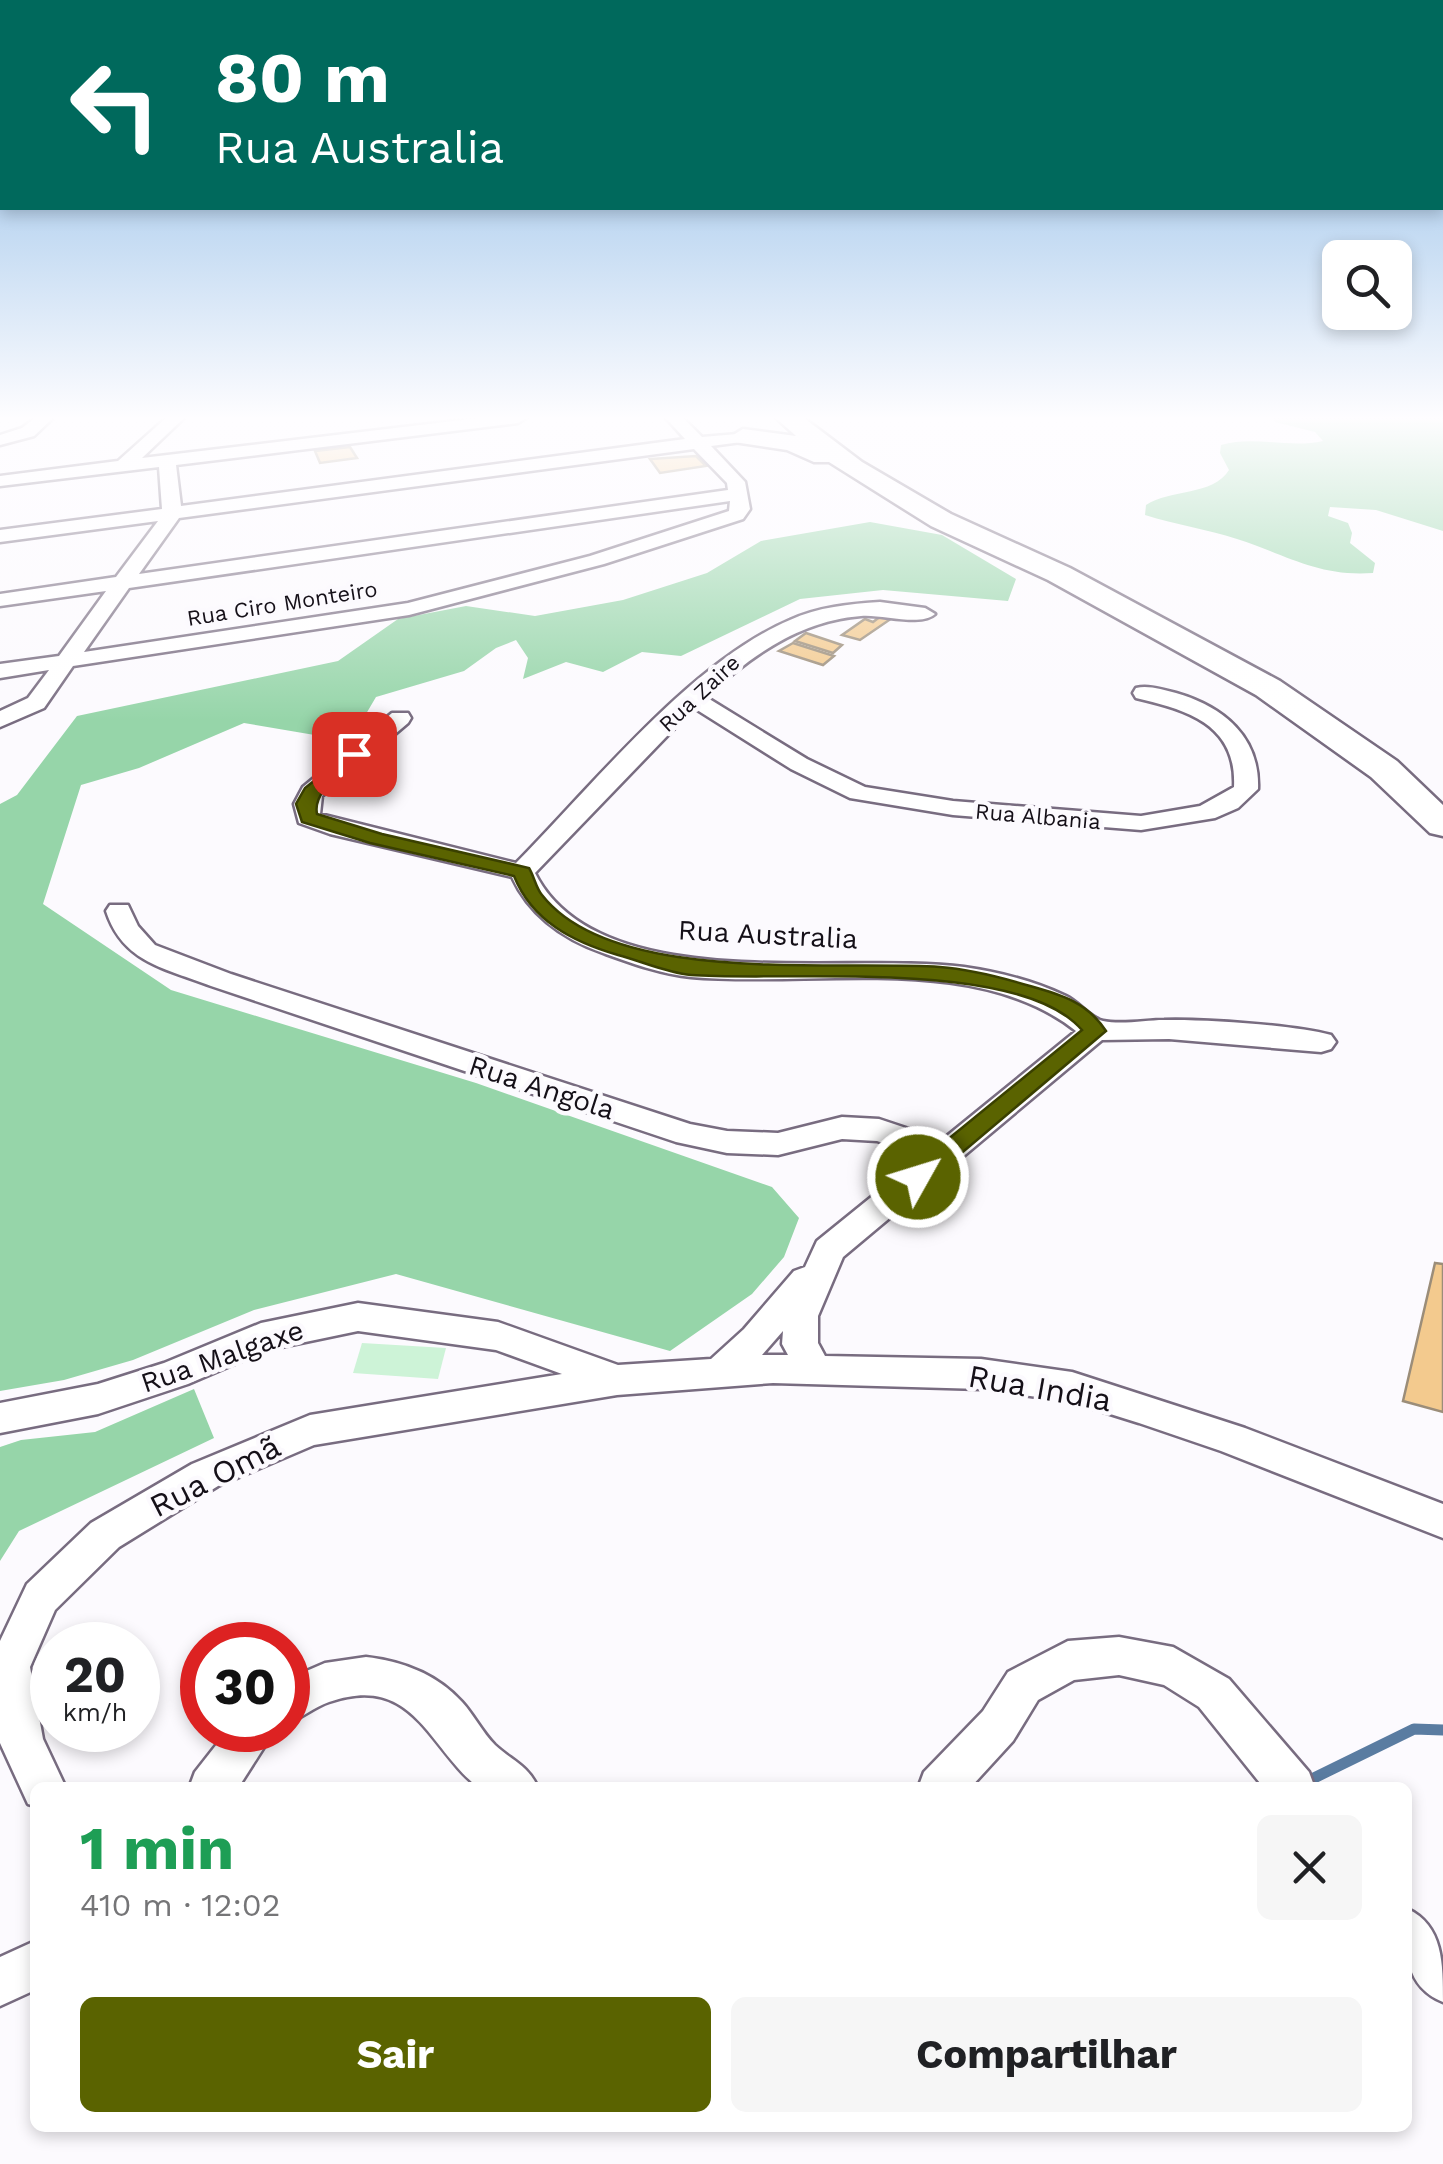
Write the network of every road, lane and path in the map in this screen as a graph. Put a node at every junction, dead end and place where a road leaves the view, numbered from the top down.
1 (133, 519) edge
2 (169, 519) edge
3 (574, 519) edge
4 (684, 519) edge
5 (725, 519) edge
6 (955, 519) edge
7 (694, 530) junction
8 (0, 536) edge
9 (125, 583) junction
10 (1113, 594) junction
11 (0, 600) edge
12 (925, 614) dead end
13 (69, 660) junction
14 (0, 671) edge
15 (1144, 693) dead end
16 (691, 696) junction
17 (400, 718) dead end
18 (0, 720) edge
19 (1443, 792) edge
20 (1443, 825) edge
21 (522, 872) junction
22 (119, 911) dead end
23 (1095, 1031) junction
24 (1321, 1042) dead end
25 (947, 1153) junction
26 (830, 1250) junction
27 (815, 1370) junction
28 (718, 1374) junction
29 (618, 1380) junction
30 (0, 1418) edge
31 (1443, 1521) edge
32 (310, 1686) edge
33 (238, 1752) edge
34 (41, 1782) edge
35 (215, 1782) edge
36 (508, 1782) edge
37 (946, 1782) edge
38 (1288, 1782) edge
39 (1412, 1937) edge
40 (30, 1967) edge
41 (1443, 1978) edge
42 (0, 1982) edge

1 - 8 street
2 - 9 street
3 - 9 street
4 - 7 street
5 - 7 street, Rua Ciro Monteiro
6 - 10 highway
7 - 13 street, Rua Ciro Monteiro
9 - 11 street
9 - 13 street
10 - 19 highway
10 - 20 highway
12 - 16 street, Rua Zaire
13 - 14 street, Rua Ciro Monteiro
13 - 18 street
15 - 16 street, Rua Albania
16 - 21 street, Rua Zaire
17 - 21 street
21 - 23 street, Rua Australia
22 - 25 street, Rua Angola
23 - 24 street
23 - 25 street
25 - 26 street
26 - 27 street
26 - 28 street
27 - 28 street, Rua India
27 - 31 street, Rua India
28 - 29 street, Rua India
29 - 30 street, Rua Malgaxe
29 - 34 street, Rua Omã
32 - 36 street
33 - 35 street
37 - 38 street
39 - 41 street
40 - 42 street

